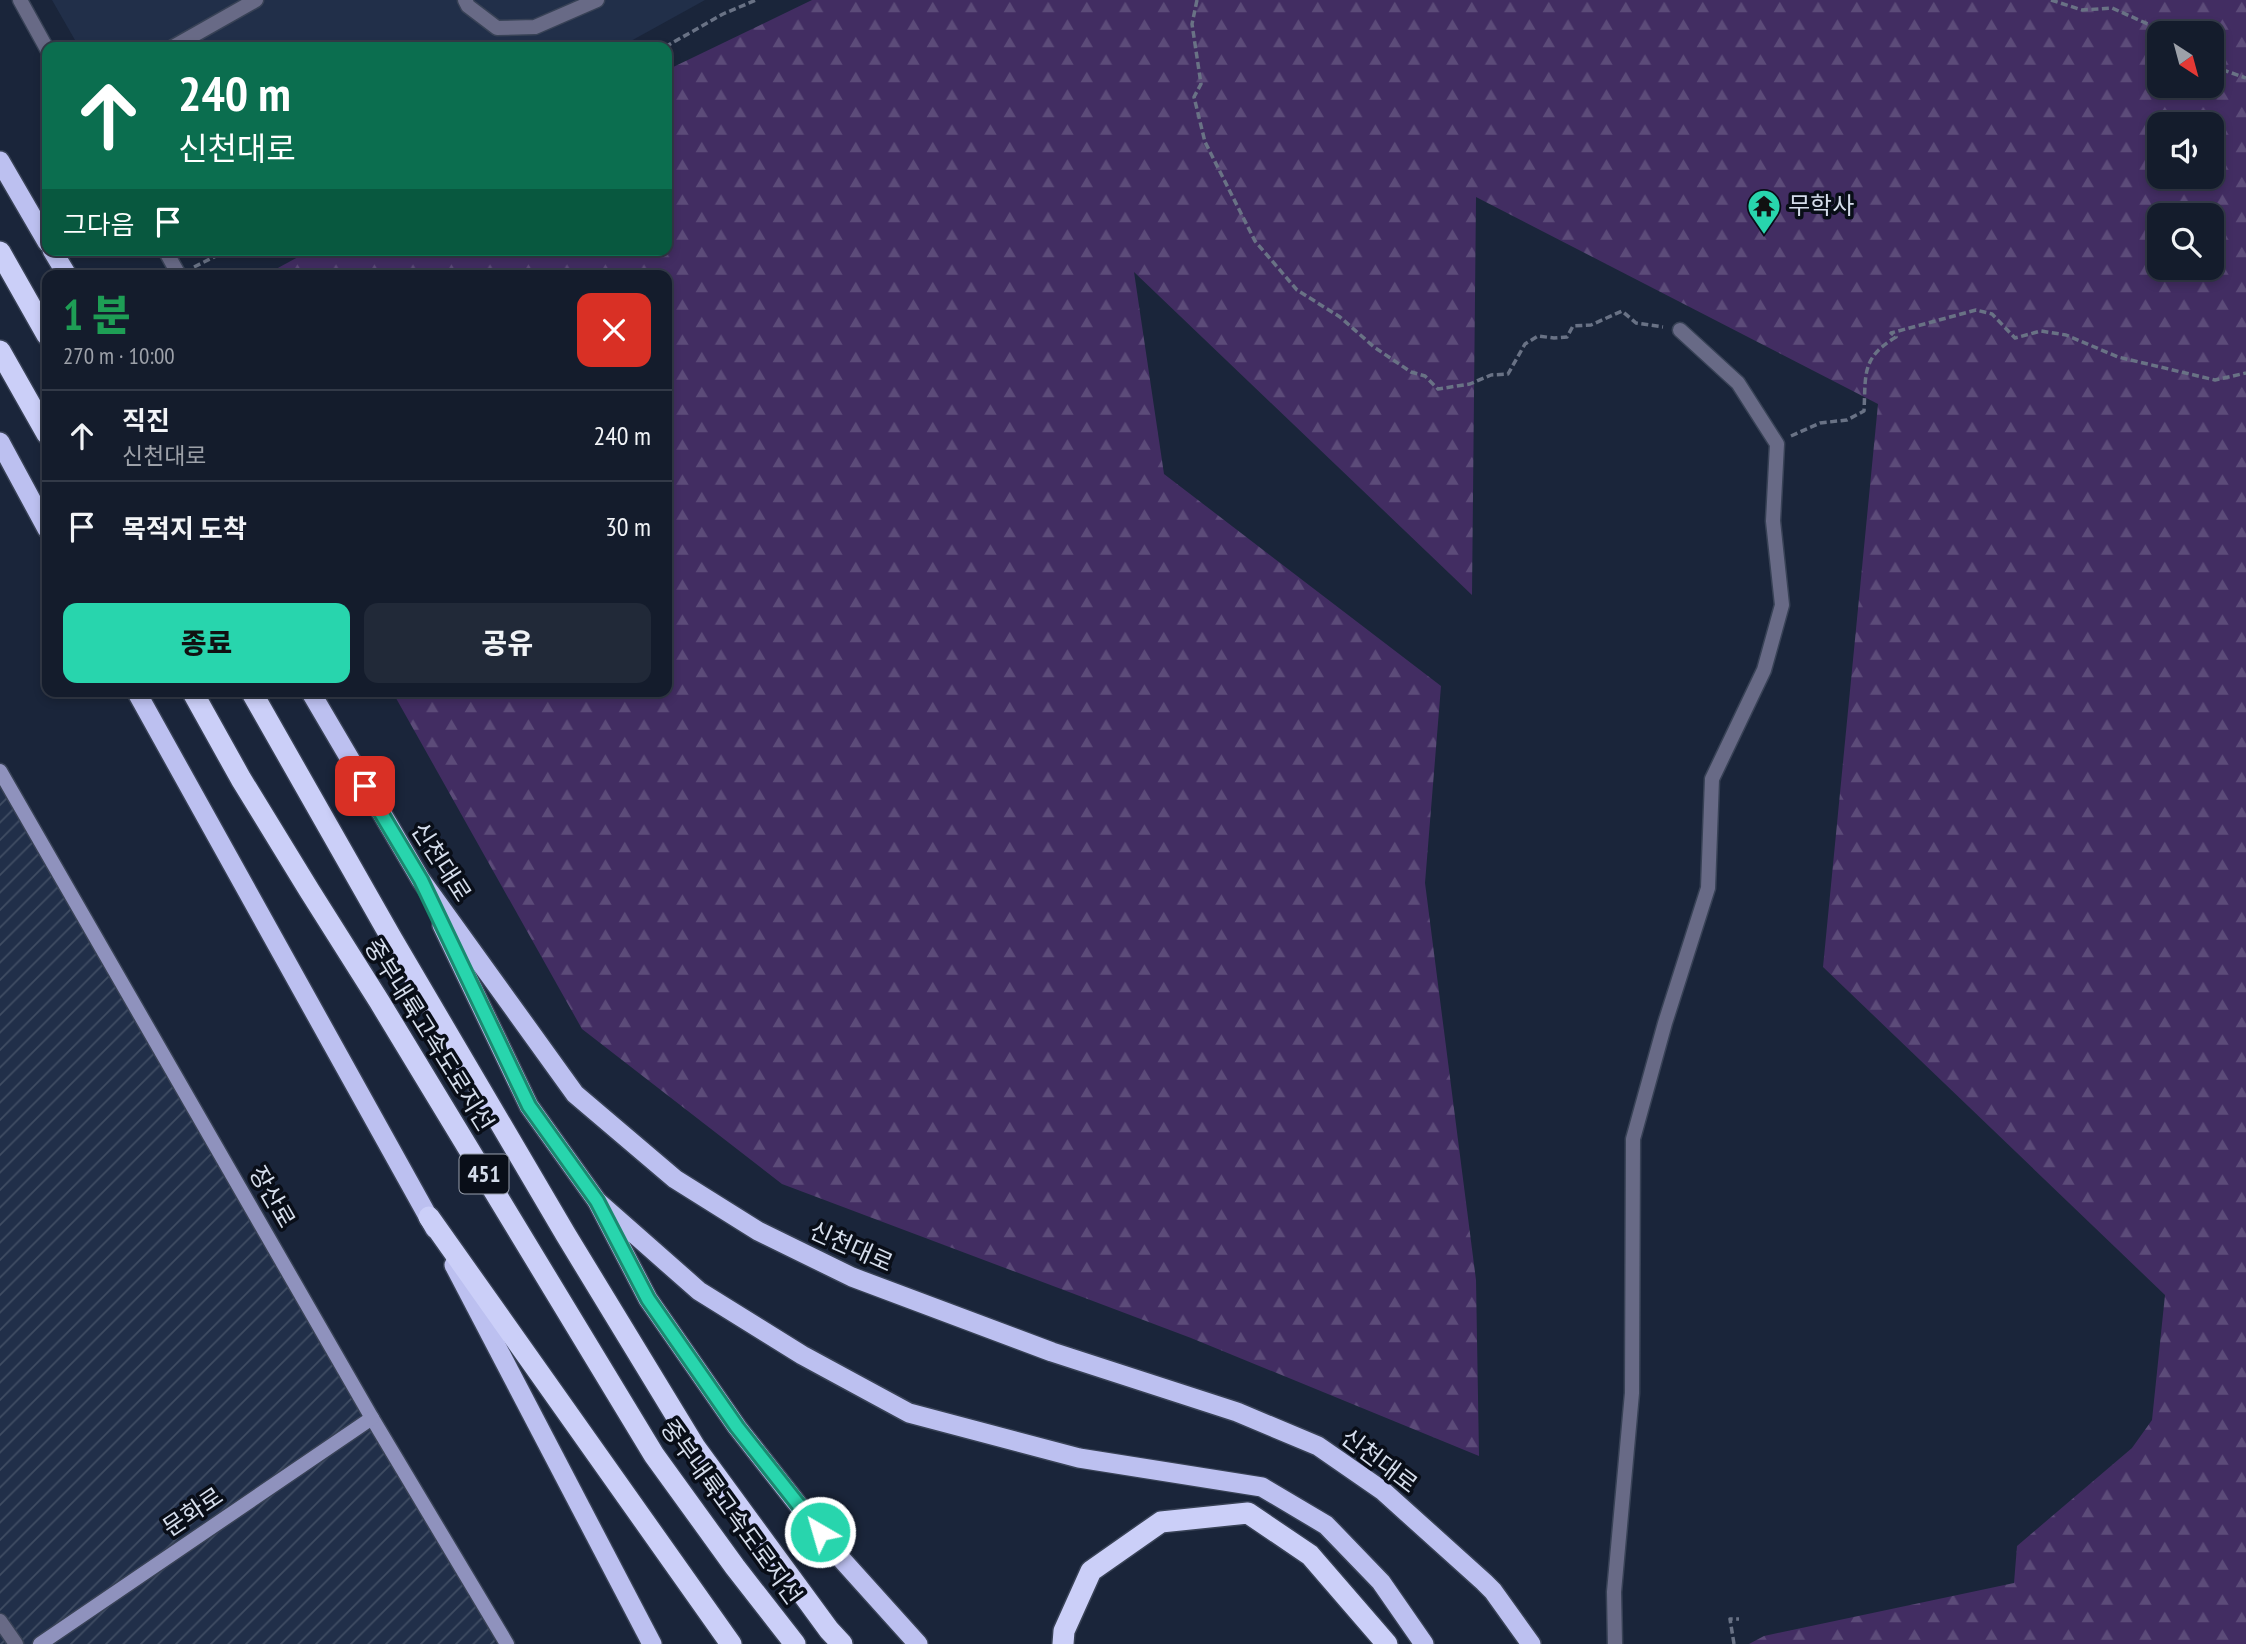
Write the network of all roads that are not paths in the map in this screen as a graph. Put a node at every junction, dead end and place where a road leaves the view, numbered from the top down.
1 (20, 0) edge
2 (256, 0) edge
3 (465, 0) edge
4 (597, 0) edge
5 (43, 42) edge
6 (182, 42) edge
7 (0, 161) edge
8 (42, 233) edge
9 (0, 252) edge
10 (171, 256) edge
11 (184, 270) edge
12 (42, 326) edge
13 (1680, 330) road end
14 (0, 351) edge
15 (42, 425) edge
16 (0, 442) edge
17 (42, 519) edge
18 (139, 697) edge
19 (195, 697) edge
20 (254, 697) edge
21 (314, 697) edge
22 (0, 771) edge
23 (421, 880) junction
24 (597, 1201) junction
25 (429, 1217) junction
26 (372, 1418) junction
27 (0, 1621) edge
28 (647, 1638) edge
29 (16, 1644) edge
30 (40, 1644) edge
31 (507, 1644) edge
32 (731, 1644) edge
33 (795, 1644) edge
34 (842, 1644) edge
35 (918, 1644) edge
36 (1063, 1644) edge
37 (1387, 1644) edge
38 (1424, 1644) edge
39 (1531, 1644) edge
40 (1615, 1644) edge

1 - 5 street
2 - 6 street
3 - 4 street
7 - 8 highway
9 - 12 highway
10 - 11 street
13 - 40 street
14 - 15 highway
16 - 17 highway
18 - 25 highway
19 - 33 highway, 중부내륙고속도로지선 / 451
20 - 34 highway, 중부내륙고속도로지선 / 451
21 - 23 highway, 신천대로
22 - 26 main road, 장산로
23 - 24 highway
23 - 39 highway, 신천대로
24 - 35 highway
24 - 38 highway
25 - 28 highway
25 - 32 highway
26 - 30 main road, 문화로
26 - 31 main road, 장산로
27 - 29 street
36 - 37 highway

